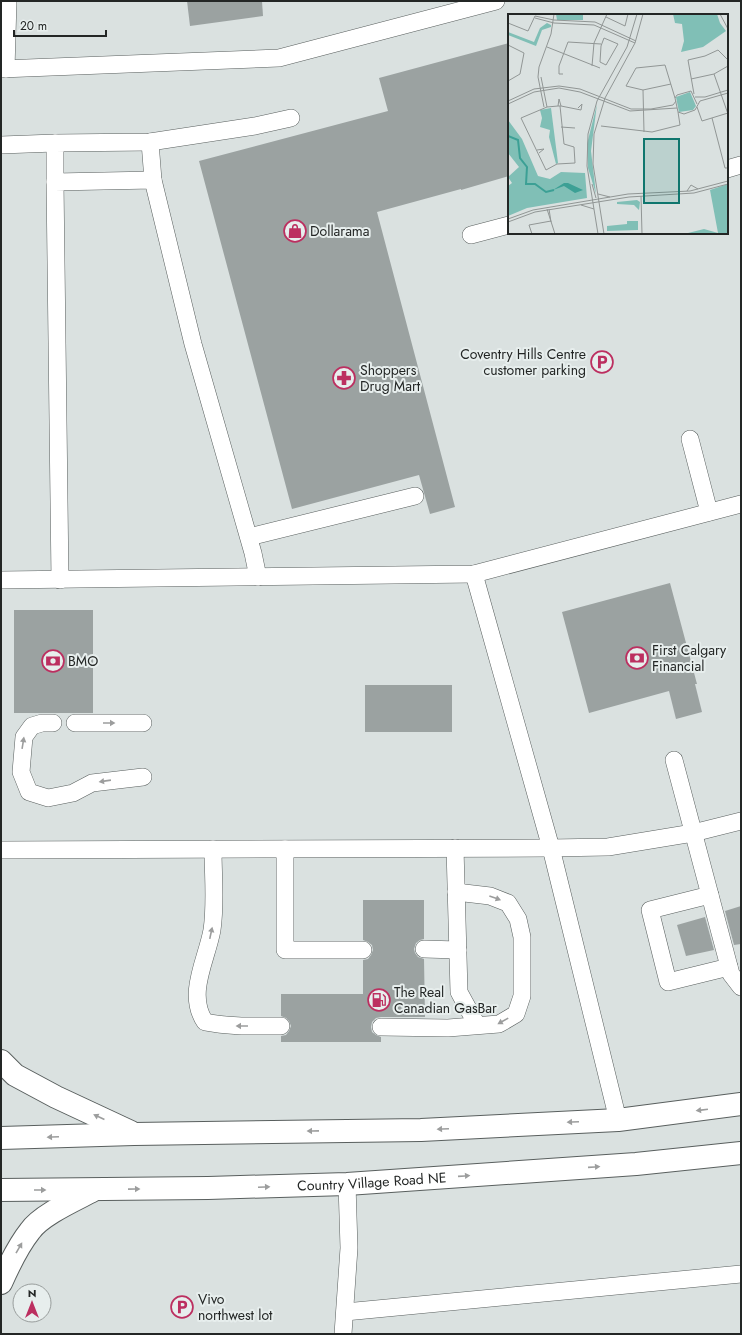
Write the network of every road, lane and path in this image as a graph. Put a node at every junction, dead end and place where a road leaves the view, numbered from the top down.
1 (8, 1) edge
2 (496, 1) edge
3 (3, 69) edge
4 (291, 118) dead end
5 (150, 142) junction
6 (55, 144) junction
7 (1, 145) edge
8 (741, 165) edge
9 (728, 168) edge
10 (153, 180) junction
11 (56, 182) junction
12 (508, 225) edge
13 (471, 235) dead end
14 (690, 439) dead end
15 (415, 496) dead end
16 (741, 504) edge
17 (709, 512) junction
18 (249, 537) junction
19 (474, 574) junction
20 (258, 577) junction
21 (1, 580) edge
22 (60, 580) junction
23 (53, 724) dead end
24 (75, 724) dead end
25 (143, 724) dead end
26 (674, 760) dead end
27 (143, 776) dead end
28 (741, 821) edge
29 (693, 833) junction
30 (456, 848) junction
31 (551, 848) junction
32 (213, 849) junction
33 (285, 849) junction
34 (1, 850) edge
35 (456, 892) junction
36 (710, 895) junction
37 (363, 950) dead end
38 (424, 950) dead end
39 (458, 950) junction
40 (729, 967) junction
41 (741, 987) edge
42 (281, 1026) dead end
43 (477, 1026) junction
44 (381, 1027) dead end
45 (1, 1061) edge
46 (741, 1104) edge
47 (618, 1120) junction
48 (134, 1134) junction
49 (1, 1138) edge
50 (741, 1153) edge
51 (347, 1184) junction
52 (95, 1189) junction
53 (1, 1190) edge
54 (741, 1274) edge
55 (1, 1283) edge
56 (345, 1312) junction
57 (343, 1334) edge

1 - 3 lane
2 - 3 lane
4 - 5 lane
5 - 6 lane
5 - 10 lane
6 - 7 lane
6 - 11 lane
8 - 9 lane
10 - 11 lane
10 - 18 lane
11 - 22 lane
12 - 13 lane
14 - 17 lane
15 - 18 lane
16 - 17 lane
17 - 19 lane
18 - 20 lane
19 - 20 lane
19 - 31 lane
20 - 22 lane
21 - 22 lane
27 -> 23 lane
24 -> 25 lane
26 - 29 lane
28 - 29 lane
29 - 31 lane
29 - 36 lane
30 - 31 lane
30 - 33 lane
30 - 35 lane
31 - 47 lane
32 - 33 lane
32 - 34 lane
42 -> 32 lane
33 - 37 lane
35 - 39 lane
35 -> 43 lane
36 - 40 lane
36 - 40 lane
38 - 39 lane
39 - 43 lane
40 - 41 lane
43 - 44 lane
48 -> 45 street
46 -> 47 street
47 -> 48 street
48 -> 49 street
51 -> 50 street, Country Village Road NE
52 -> 51 street, Country Village Road NE
51 - 56 lane
53 -> 52 street, Country Village Road NE
55 -> 52 street
54 - 56 lane
56 - 57 lane

